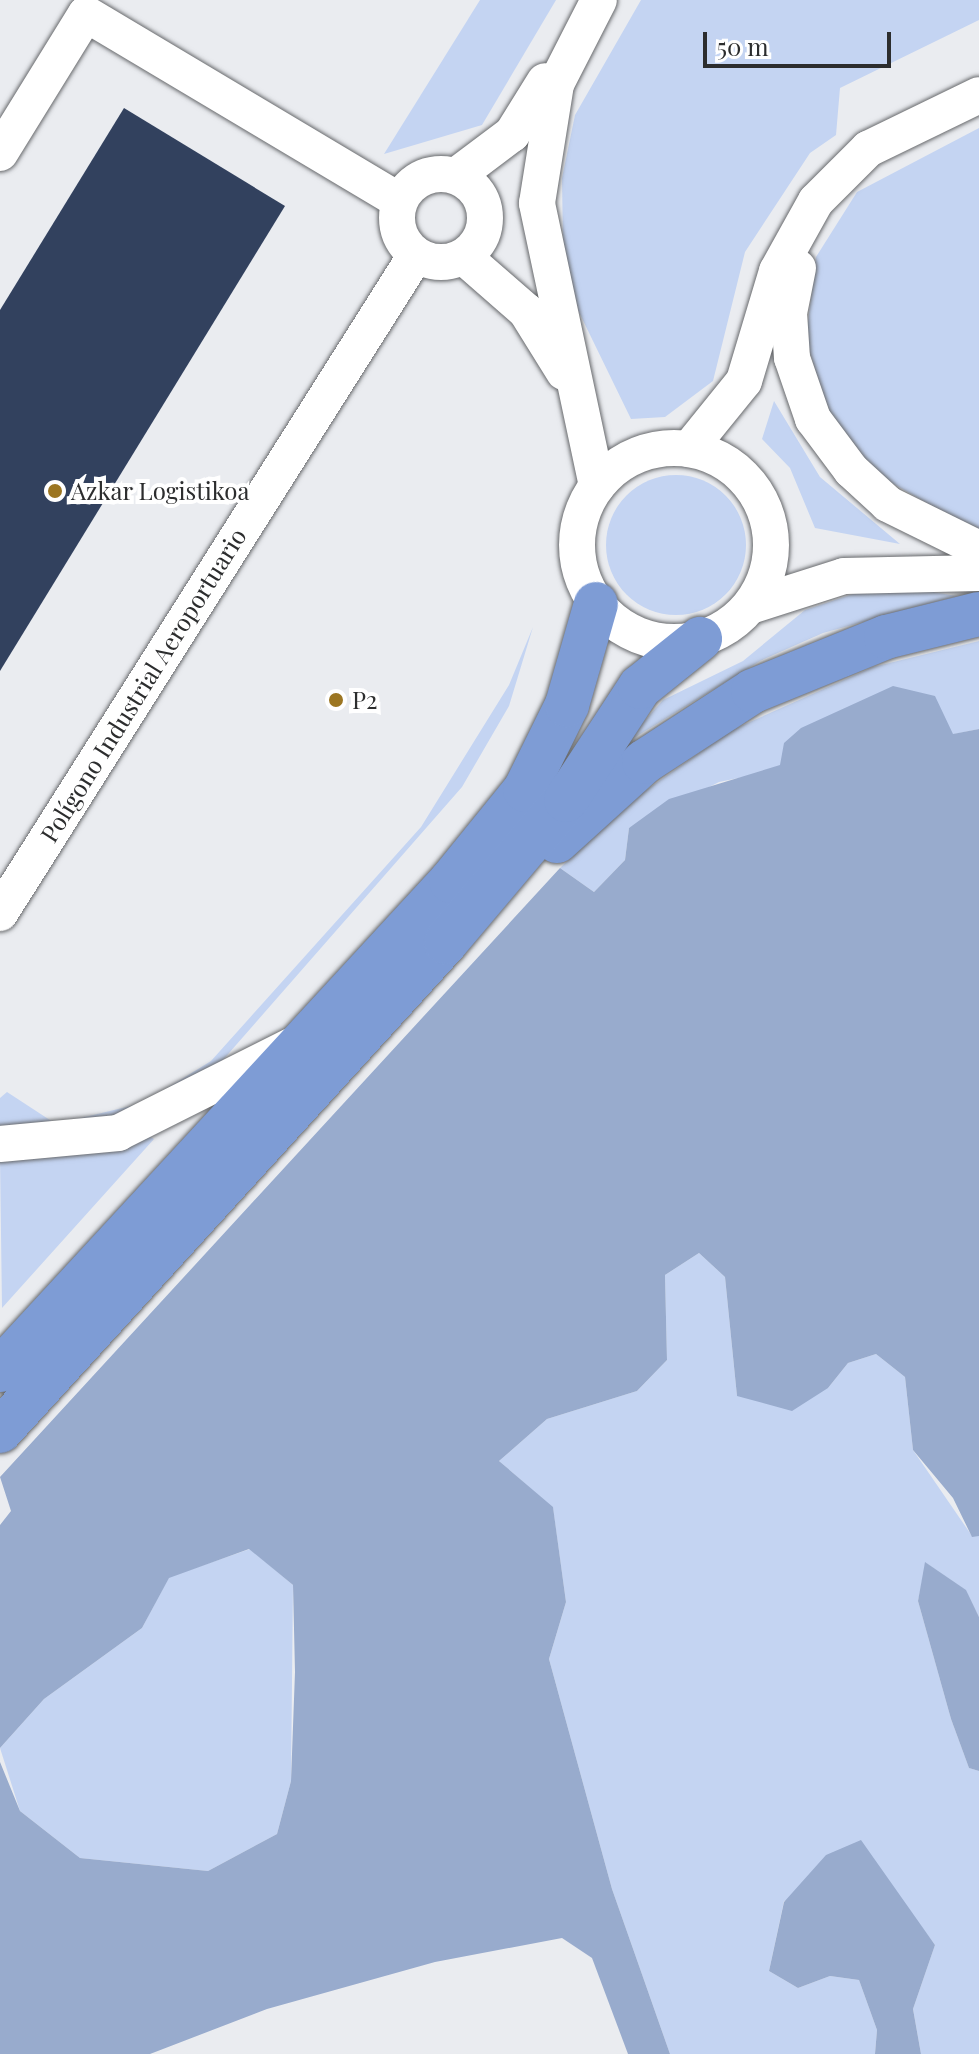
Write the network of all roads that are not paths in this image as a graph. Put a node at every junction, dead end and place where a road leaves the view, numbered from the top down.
1 (589, 13) edge
2 (979, 95) edge
3 (0, 153) edge
4 (456, 176) junction
5 (400, 201) junction
6 (816, 201) junction
7 (416, 255) junction
8 (464, 257) junction
9 (584, 411) junction
10 (689, 449) junction
11 (597, 486) junction
12 (979, 549) edge
13 (979, 573) edge
14 (596, 604) junction
15 (750, 606) junction
16 (979, 614) edge
17 (700, 639) junction
18 (0, 913) edge
19 (446, 942) junction
20 (300, 1041) junction
21 (0, 1144) edge
22 (0, 1370) edge
23 (0, 1431) edge

1 - 4 street
1 - 9 street
2 - 6 street
3 - 5 street
4 - 5 street
4 - 8 street
5 - 7 street
6 - 10 street
6 - 12 street
7 - 8 street
7 - 18 street, Polígono Industrial Aeroportuario
8 - 9 street
9 - 11 street
10 - 11 street
10 - 15 street
11 - 14 street
13 - 15 street
14 - 17 street
14 - 20 highway
15 - 17 street
16 - 19 highway
17 - 19 highway
19 - 23 highway
20 - 21 street
20 - 22 highway

